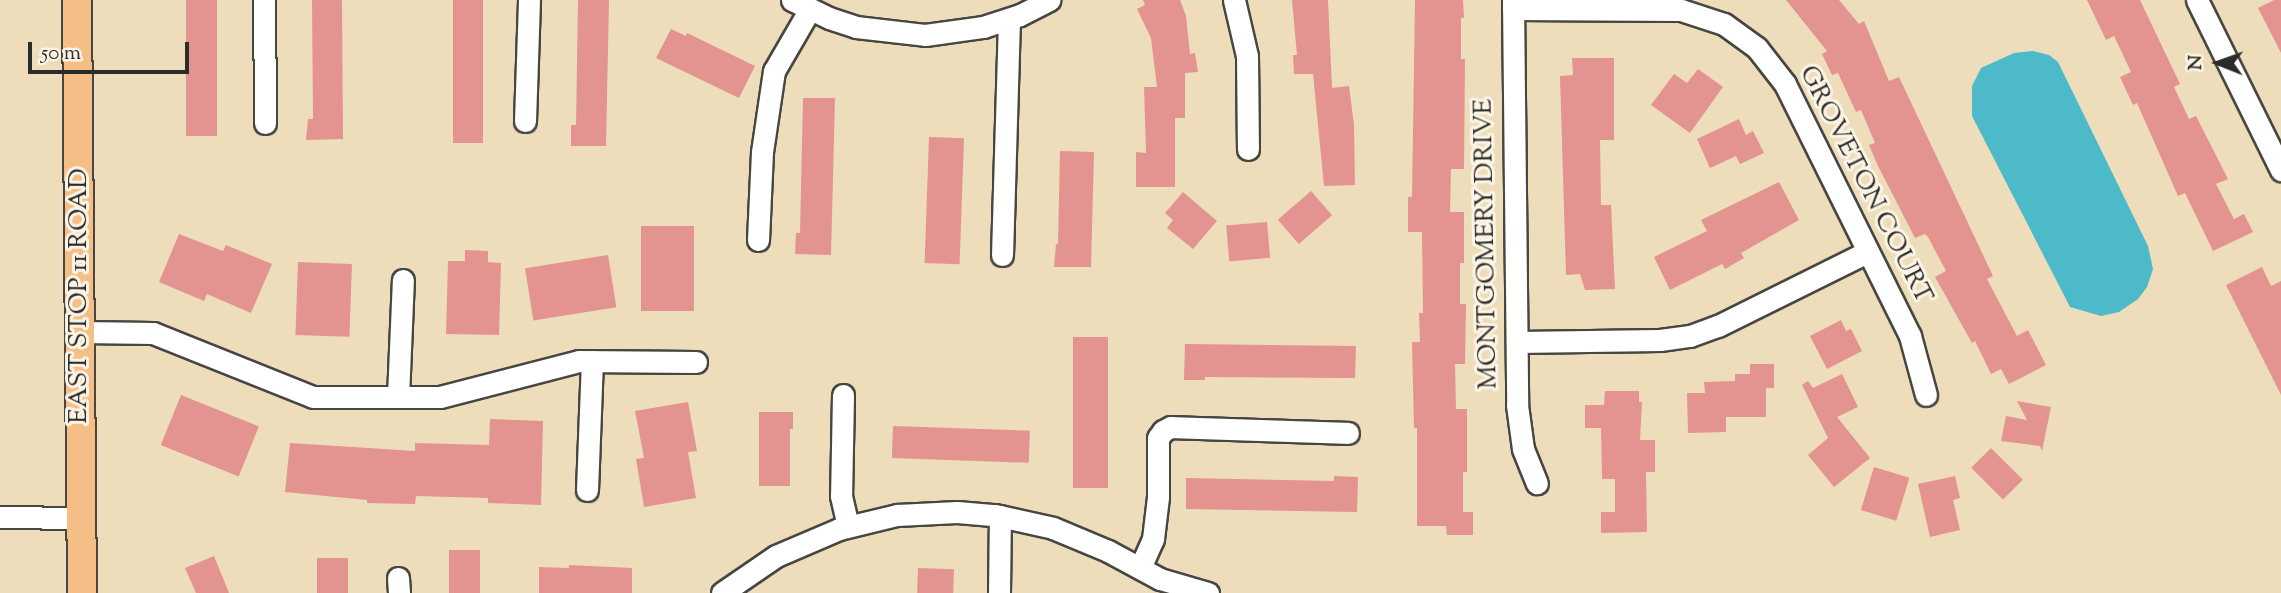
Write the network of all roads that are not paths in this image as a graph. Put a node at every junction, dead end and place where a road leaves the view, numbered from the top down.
1 (77, 0) edge
2 (264, 0) edge
3 (529, 0) edge
4 (1049, 0) edge
5 (1234, 0) edge
6 (2197, 0) edge
7 (801, 5) edge
8 (1513, 5) edge
9 (1009, 19) junction
10 (525, 121) dead end
11 (265, 123) dead end
12 (1248, 149) dead end
13 (2281, 170) edge
14 (758, 240) dead end
15 (1867, 251) junction
16 (1002, 255) dead end
17 (402, 280) dead end
18 (80, 332) junction
19 (1517, 342) junction
20 (592, 361) junction
21 (696, 362) dead end
22 (843, 395) dead end
23 (1926, 395) dead end
24 (398, 397) junction
25 (1348, 433) dead end
26 (1537, 483) dead end
27 (587, 490) dead end
28 (1000, 516) junction
29 (0, 517) edge
30 (82, 518) junction
31 (848, 526) junction
32 (1140, 568) junction
33 (82, 593) edge
34 (722, 593) edge
35 (999, 593) edge
36 (1208, 593) edge

1 - 18 main road, EAST STOP 11 ROAD
2 - 11 street
3 - 10 street
4 - 9 street
5 - 12 street
6 - 13 street
7 - 9 street
7 - 14 street
8 - 15 street, GROVETON COURT
8 - 19 street, MONTGOMERY DRIVE
9 - 16 street
15 - 19 street
15 - 23 street, GROVETON COURT
17 - 24 street
18 - 24 street
18 - 30 main road, EAST STOP 11 ROAD
19 - 26 street, MONTGOMERY DRIVE
20 - 21 street
20 - 24 street
20 - 27 street
22 - 31 street
25 - 32 street
28 - 31 street
28 - 32 street
28 - 35 street
29 - 30 street
30 - 33 main road, EAST STOP 11 ROAD
31 - 34 street
32 - 36 street

